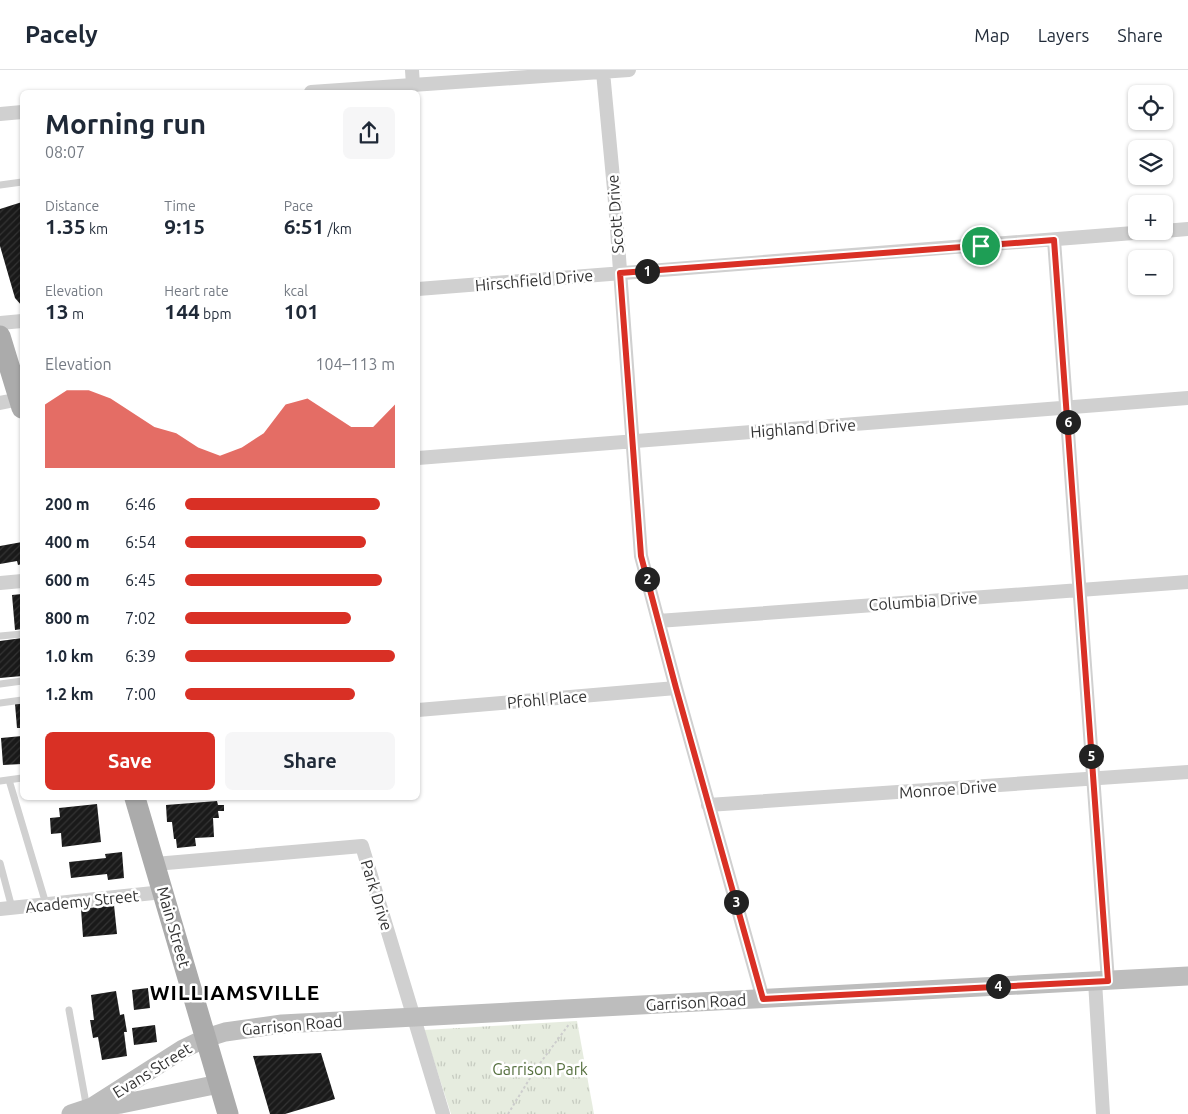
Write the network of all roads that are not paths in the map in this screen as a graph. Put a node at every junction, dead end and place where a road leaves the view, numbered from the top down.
1 (412, 70) edge
2 (629, 70) edge
3 (603, 72) junction
4 (413, 86) junction
5 (344, 90) edge
6 (20, 112) edge
7 (0, 114) edge
8 (20, 182) edge
9 (0, 184) edge
10 (1188, 229) edge
11 (1173, 230) edge
12 (1128, 234) edge
13 (1054, 240) junction
14 (620, 273) junction
15 (420, 290) edge
16 (20, 321) edge
17 (0, 323) edge
18 (0, 336) edge
19 (1188, 398) edge
20 (16, 402) edge
21 (1067, 407) junction
22 (632, 441) junction
23 (420, 458) edge
24 (20, 581) edge
25 (1188, 582) edge
26 (0, 583) edge
27 (1079, 590) junction
28 (658, 620) junction
29 (20, 634) edge
30 (0, 636) edge
31 (20, 681) edge
32 (0, 684) edge
33 (676, 688) junction
34 (20, 700) edge
35 (0, 703) edge
36 (420, 710) edge
37 (1188, 772) edge
38 (20, 778) edge
39 (1093, 779) junction
40 (9, 780) junction
41 (0, 781) edge
42 (136, 800) edge
43 (708, 805) junction
44 (0, 863) edge
45 (155, 864) junction
46 (163, 892) junction
47 (46, 904) junction
48 (6, 909) edge
49 (1188, 976) edge
50 (1102, 981) junction
51 (763, 999) junction
52 (69, 1010) dead end
53 (413, 1017) junction
54 (206, 1038) junction
55 (219, 1084) junction
56 (83, 1110) edge
57 (228, 1114) edge
58 (443, 1114) edge
59 (1103, 1114) edge

1 - 4 street
2 - 3 street
3 - 4 street
3 - 14 street, Scott Drive
4 - 5 street
6 - 7 street
8 - 9 lane
10 - 11 street
12 - 13 street, Hirschfield Drive
13 - 14 street, Hirschfield Drive
13 - 21 street
14 - 15 street, Hirschfield Drive
14 - 22 street, Scott Drive
16 - 17 street
18 - 20 main road
19 - 21 street, Highland Drive
21 - 22 street, Highland Drive
21 - 27 street
22 - 23 street, Highland Drive
22 - 28 street, Scott Drive
24 - 26 street
25 - 27 street, Columbia Drive
27 - 28 street, Columbia Drive
27 - 39 street
28 - 33 street, Scott Drive
29 - 30 lane
31 - 32 lane
33 - 36 street, Pfohl Place
33 - 43 street, Scott Drive
34 - 35 lane
37 - 39 street, Monroe Drive
38 - 40 lane
39 - 43 street, Monroe Drive
39 - 50 street
40 - 41 lane
40 - 47 lane
42 - 45 main road, Main Street
43 - 51 street, Scott Drive
44 - 48 lane
45 - 46 main road, Main Street
45 - 53 street, Park Drive
46 - 47 street, Academy Street
46 - 54 main road, Main Street
47 - 48 street, Academy Street
49 - 50 street, Garrison Road
50 - 51 street, Garrison Road
50 - 59 street
51 - 53 street, Garrison Road
52 - 56 lane
53 - 54 street, Garrison Road
53 - 58 street, Park Drive
54 - 55 main road, Main Street
54 - 56 street, Evans Street
55 - 56 street
55 - 57 main road, Main Street

